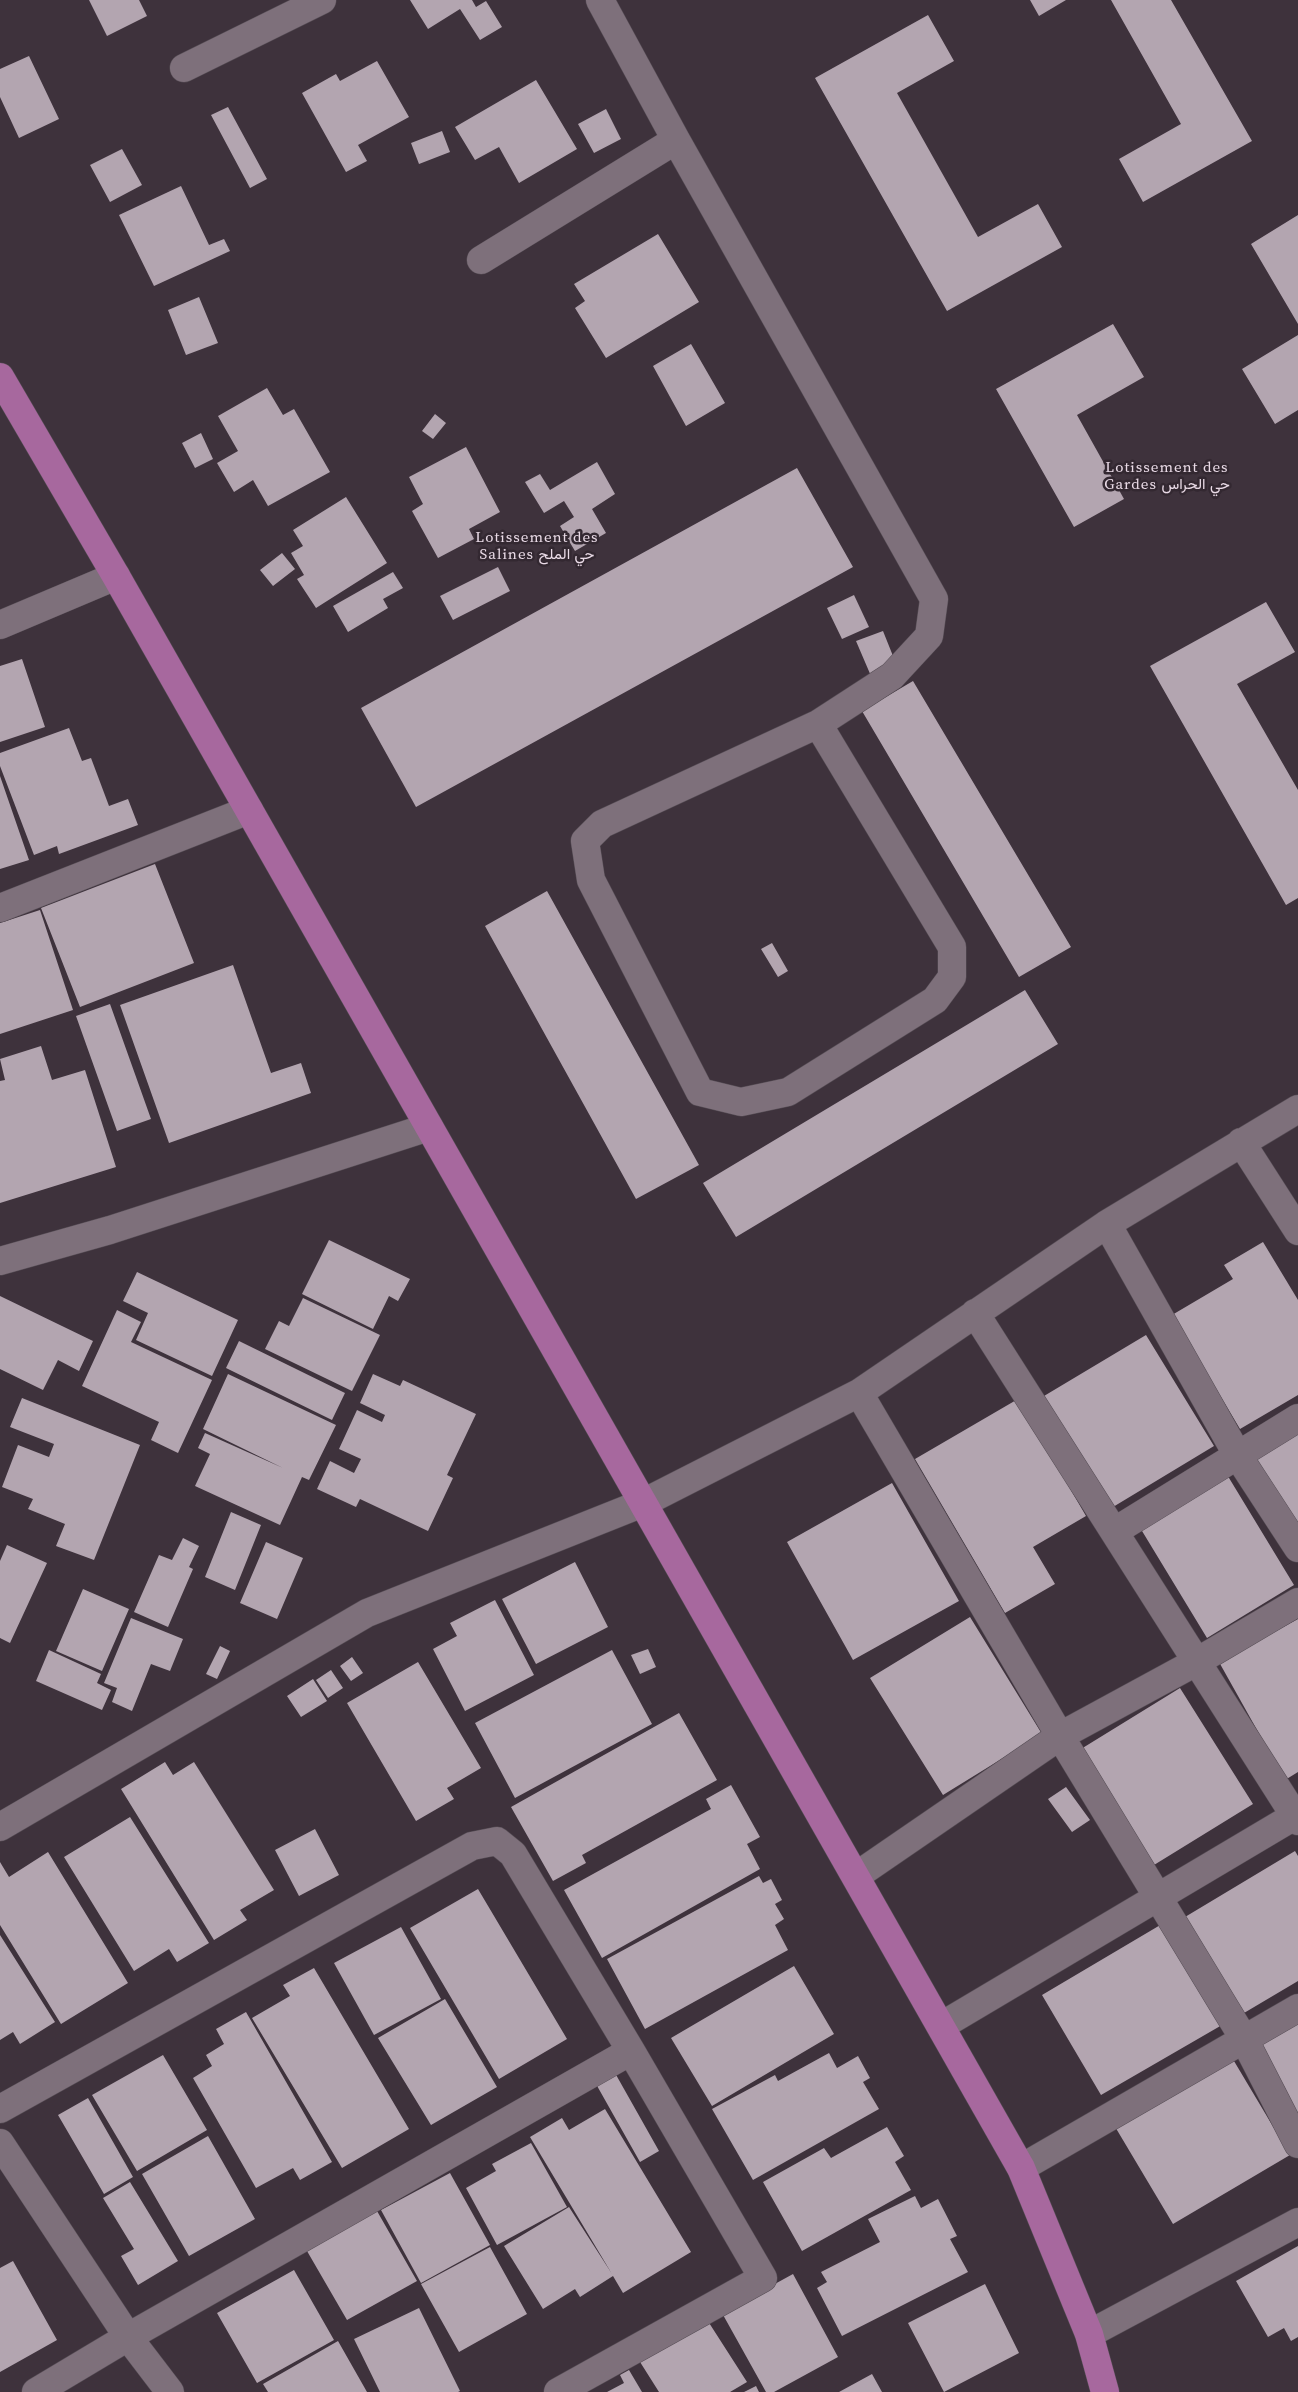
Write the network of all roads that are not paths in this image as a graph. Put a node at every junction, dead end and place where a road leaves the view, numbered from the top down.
1 (322, 0) edge
2 (600, 0) edge
3 (184, 68) dead end
4 (676, 140) junction
5 (481, 260) dead end
6 (0, 377) edge
7 (116, 576) junction
8 (0, 625) edge
9 (818, 724) junction
10 (249, 810) junction
11 (0, 908) edge
12 (1298, 1109) edge
13 (429, 1127) junction
14 (1241, 1142) junction
15 (1107, 1224) junction
16 (1298, 1231) edge
17 (0, 1260) edge
18 (975, 1313) junction
19 (859, 1393) junction
20 (1298, 1418) edge
21 (1238, 1456) junction
22 (642, 1503) junction
23 (1115, 1531) junction
24 (1298, 1548) edge
25 (1298, 1602) edge
26 (1198, 1661) junction
27 (1060, 1736) junction
28 (1297, 1817) edge
29 (0, 1827) edge
30 (856, 1876) junction
31 (1159, 1898) junction
32 (1298, 2008) edge
33 (941, 2026) junction
34 (1244, 2039) junction
35 (631, 2051) junction
36 (0, 2109) edge
37 (0, 2143) edge
38 (1298, 2144) edge
39 (1021, 2168) junction
40 (1298, 2222) edge
41 (1089, 2334) junction
42 (128, 2337) junction
43 (36, 2392) edge
44 (170, 2392) edge
45 (558, 2392) edge
46 (1105, 2392) edge

1 - 3 street
2 - 4 street
4 - 5 street
4 - 9 street
6 - 7 main road
7 - 8 street
7 - 10 main road
9 - 9 street
10 - 11 street
10 - 13 main road
12 - 14 street
13 - 17 street
13 - 22 main road
14 - 15 street
14 - 16 street
15 - 18 street
15 - 21 street
18 - 19 street
18 - 23 street
19 - 22 street
19 - 27 street
20 - 21 street
21 - 23 street
21 - 24 street
22 - 29 street
22 - 30 main road
23 - 26 street
25 - 26 street
26 - 27 street
26 - 28 street
27 - 30 street
27 - 31 street
28 - 31 street
30 - 33 main road
31 - 33 street
31 - 34 street
32 - 34 street
33 - 39 main road
34 - 38 street
34 - 39 street
35 - 36 street
35 - 42 street
35 - 45 street
37 - 42 street
39 - 41 main road
40 - 41 street
41 - 46 main road
42 - 43 street
42 - 44 street

